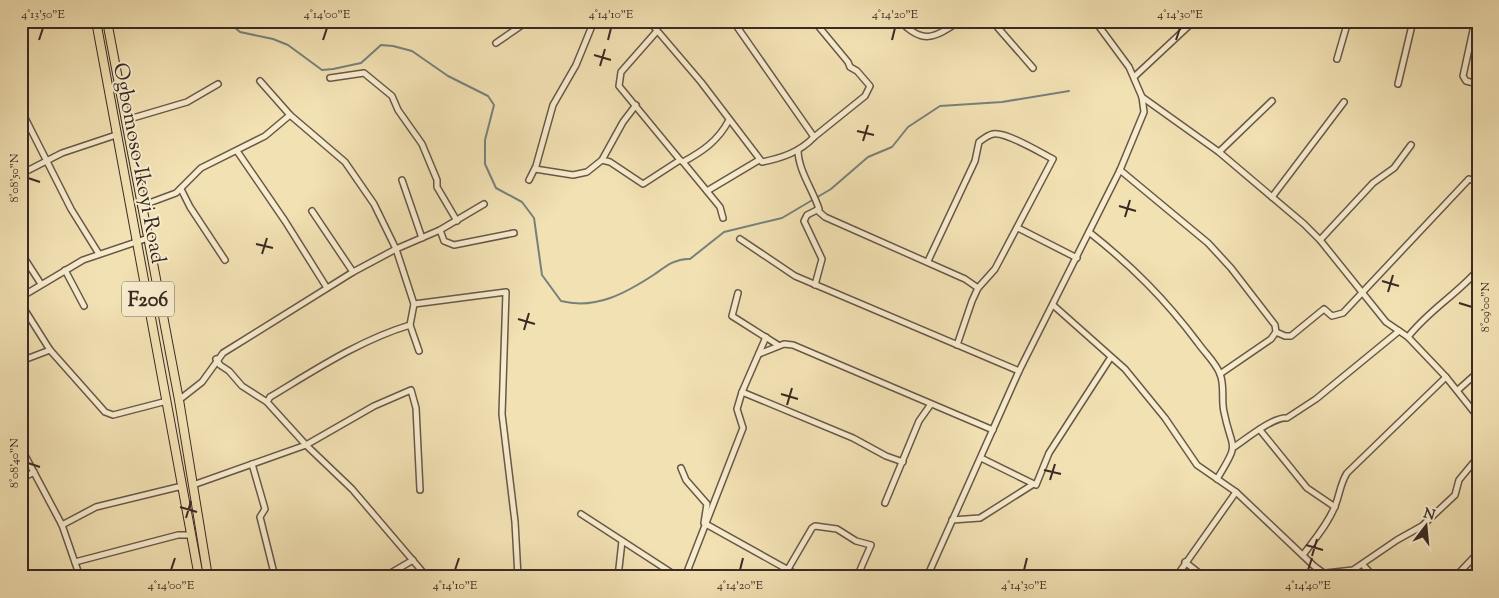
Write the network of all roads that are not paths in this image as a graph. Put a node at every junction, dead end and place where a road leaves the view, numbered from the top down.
1 (28, 21) edge
2 (96, 21) edge
3 (106, 21) edge
4 (528, 21) edge
5 (594, 21) edge
6 (649, 21) edge
7 (814, 21) edge
8 (900, 21) edge
9 (960, 21) edge
10 (992, 21) edge
11 (1095, 21) edge
12 (1194, 21) edge
13 (1348, 21) edge
14 (1413, 21) edge
15 (1475, 21) edge
16 (737, 22) edge
17 (22, 24) edge
18 (1188, 24) edge
19 (658, 31) junction
20 (496, 43) dead end
21 (1337, 59) dead end
22 (1033, 68) dead end
23 (1134, 77) junction
24 (330, 78) dead end
25 (260, 80) dead end
26 (218, 84) dead end
27 (1398, 84) dead end
28 (1478, 84) edge
29 (1142, 97) junction
30 (1272, 101) dead end
31 (1344, 102) dead end
32 (636, 105) junction
33 (21, 110) edge
34 (290, 115) junction
35 (126, 120) junction
36 (729, 120) junction
37 (116, 135) junction
38 (814, 137) junction
39 (1411, 145) dead end
40 (798, 150) junction
41 (237, 151) junction
42 (1219, 152) junction
43 (602, 160) junction
44 (759, 160) junction
45 (45, 161) junction
46 (682, 161) junction
47 (535, 169) junction
48 (1120, 170) junction
49 (21, 174) edge
50 (402, 180) dead end
51 (529, 180) dead end
52 (1477, 182) edge
53 (182, 190) junction
54 (707, 191) junction
55 (1272, 197) junction
56 (484, 204) dead end
57 (141, 206) junction
58 (817, 210) junction
59 (312, 211) dead end
60 (723, 218) dead end
61 (457, 221) junction
62 (1018, 228) junction
63 (440, 230) junction
64 (1089, 232) junction
65 (514, 233) dead end
66 (148, 238) junction
67 (422, 238) junction
68 (740, 239) dead end
69 (137, 240) junction
70 (1320, 240) junction
71 (396, 249) junction
72 (21, 253) edge
73 (99, 254) junction
74 (1077, 258) junction
75 (225, 260) dead end
76 (928, 261) junction
77 (65, 270) junction
78 (1478, 270) edge
79 (353, 272) junction
80 (41, 284) junction
81 (816, 285) junction
82 (327, 288) junction
83 (978, 288) junction
84 (738, 293) dead end
85 (1363, 294) junction
86 (21, 297) edge
87 (21, 304) edge
88 (414, 304) junction
89 (1054, 305) junction
90 (84, 306) dead end
91 (410, 324) junction
92 (1399, 331) junction
93 (1276, 332) junction
94 (766, 337) junction
95 (1408, 338) junction
96 (778, 345) junction
97 (957, 345) junction
98 (50, 350) junction
99 (419, 351) dead end
100 (759, 354) junction
101 (1112, 357) junction
102 (216, 360) junction
103 (21, 361) edge
104 (1020, 371) junction
105 (1478, 372) edge
106 (1220, 374) junction
107 (1446, 377) junction
108 (1458, 390) junction
109 (742, 392) junction
110 (178, 400) junction
111 (167, 401) junction
112 (267, 402) junction
113 (931, 404) junction
114 (1478, 417) edge
115 (993, 430) junction
116 (1260, 430) junction
117 (306, 445) junction
118 (1234, 447) junction
119 (21, 448) edge
120 (1478, 457) edge
121 (981, 458) junction
122 (903, 462) junction
123 (252, 464) junction
124 (681, 468) dead end
125 (34, 472) junction
126 (1217, 478) junction
127 (21, 479) edge
128 (193, 485) junction
129 (1032, 485) junction
130 (183, 488) junction
131 (420, 490) dead end
132 (1236, 492) junction
133 (886, 503) dead end
134 (1335, 507) junction
135 (581, 514) dead end
136 (952, 520) junction
137 (704, 523) junction
138 (62, 525) junction
139 (191, 535) junction
140 (622, 541) junction
141 (1478, 553) edge
142 (1302, 555) junction
143 (413, 560) junction
144 (75, 562) junction
145 (1185, 562) junction
146 (1363, 564) junction
147 (788, 569) junction
148 (1328, 575) edge
149 (80, 577) edge
150 (199, 577) edge
151 (208, 577) edge
152 (275, 577) edge
153 (384, 577) edge
154 (427, 577) edge
155 (518, 577) edge
156 (618, 577) edge
157 (678, 577) edge
158 (685, 577) edge
159 (802, 577) edge
160 (857, 577) edge
161 (927, 577) edge
162 (1176, 577) edge
163 (1204, 577) edge
164 (1374, 577) edge
165 (1455, 577) edge

1 - 17 street
2 - 37 main road, Ogbomoso-Ikoyi Road / F206
3 - 35 main road, Ogbomoso-Ikoyi Road / F206
4 - 20 street
5 - 47 street
6 - 19 street
7 - 38 street
8 - 9 street
10 - 22 street
11 - 23 street
12 - 18 street
13 - 21 street
14 - 27 street
15 - 28 street
16 - 38 street
18 - 23 street
19 - 32 street
19 - 36 street
23 - 29 street
24 - 61 street
25 - 34 street
26 - 35 street
29 - 42 street
29 - 48 street
30 - 42 street
31 - 55 street
32 - 43 street
32 - 46 street
33 - 45 street
34 - 41 street
34 - 71 street
35 - 57 main road, Ogbomoso-Ikoyi Road / F206
36 - 44 street
36 - 46 street
37 - 45 street
37 - 69 main road, Ogbomoso-Ikoyi Road / F206
38 - 40 street
39 - 70 street
40 - 44 street
40 - 58 street
41 - 53 street
41 - 82 street
42 - 55 street
43 - 46 street
43 - 47 street
44 - 54 street
45 - 49 street
45 - 73 street
46 - 54 street
47 - 51 street
48 - 64 street
48 - 93 street
50 - 67 street
52 - 85 street
53 - 57 street
53 - 75 street
54 - 60 street
55 - 70 street
56 - 61 street
57 - 66 main road, Ogbomoso-Ikoyi Road / F206
58 - 76 street
58 - 81 street
59 - 79 street
61 - 63 street
62 - 74 street
62 - 76 street
62 - 83 street
63 - 65 street
63 - 67 street
64 - 74 street
64 - 106 street
66 - 69 street
66 - 110 main road, Ogbomoso-Ikoyi Road / F206
67 - 71 street
68 - 81 street
69 - 73 street
69 - 111 main road, Ogbomoso-Ikoyi Road / F206
70 - 85 street
71 - 79 street
71 - 88 street
72 - 80 street
73 - 77 street
74 - 89 street
76 - 83 street
77 - 80 street
77 - 90 street
78 - 95 street
79 - 82 street
80 - 86 street
81 - 97 street
82 - 102 street
83 - 97 street
84 - 94 street
85 - 92 street
85 - 93 street
87 - 98 street
88 - 91 street
88 - 155 street
89 - 101 street
89 - 104 street
91 - 99 street
91 - 112 street
92 - 95 street
92 - 116 street
93 - 106 street
94 - 96 street
94 - 100 street
95 - 107 street
96 - 100 street
96 - 113 street
97 - 104 street
98 - 103 street
98 - 111 street
100 - 109 street
101 - 126 street
101 - 129 street
102 - 110 street
102 - 112 street
104 - 115 street
105 - 108 street
106 - 118 street
107 - 108 street
107 - 134 street
108 - 114 street
109 - 122 street
109 - 137 street
110 - 128 main road, Ogbomoso-Ikoyi Road / F206
111 - 130 main road, Ogbomoso-Ikoyi Road / F206
112 - 117 street
113 - 115 street
113 - 122 street
115 - 121 street
116 - 118 street
116 - 134 street
117 - 123 street
117 - 131 street
117 - 143 street
118 - 126 street
119 - 125 street
120 - 146 street
121 - 129 street
121 - 136 street
122 - 133 street
123 - 128 street
123 - 152 street
124 - 137 street
125 - 127 street
125 - 138 street
126 - 132 street
128 - 151 main road, Ogbomoso-Ikoyi Road / F206
129 - 136 street
130 - 138 street
130 - 139 main road, Ogbomoso-Ikoyi Road / F206
132 - 142 street
132 - 145 street
134 - 142 street
135 - 140 street
136 - 161 street
137 - 147 street
137 - 158 street
138 - 144 street
139 - 144 street
139 - 150 main road, Ogbomoso-Ikoyi Road / F206
140 - 156 street
140 - 157 street
141 - 165 street
142 - 148 street
143 - 153 street
143 - 154 street
144 - 149 street
145 - 162 street
145 - 163 street
146 - 148 street
146 - 164 street
147 - 159 street
147 - 160 street

